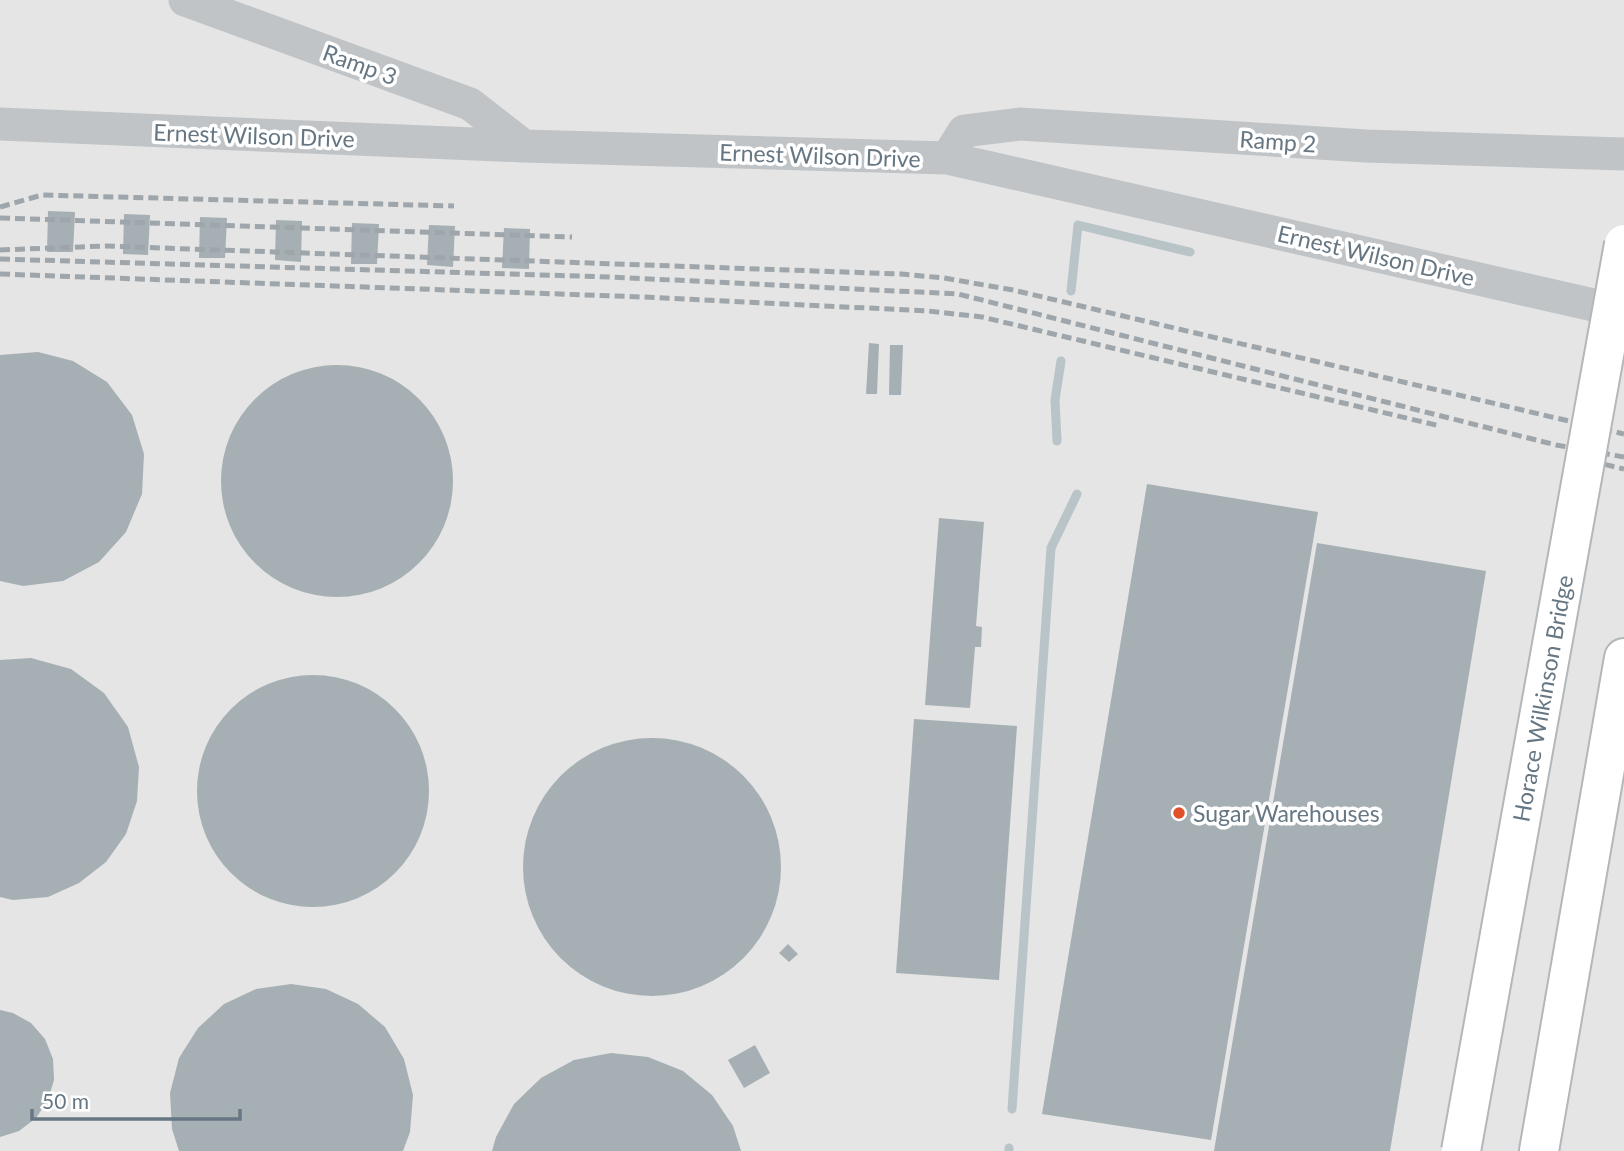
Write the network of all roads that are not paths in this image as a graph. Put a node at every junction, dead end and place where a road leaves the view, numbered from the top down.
1 (185, 0) edge
2 (0, 124) edge
3 (524, 146) junction
4 (1624, 154) edge
5 (947, 158) junction
6 (1624, 244) edge
7 (1624, 312) edge
8 (1624, 659) edge
9 (1461, 1151) edge
10 (1539, 1151) edge

1 - 3 lane, Ramp 3
2 - 3 lane, Ernest Wilson Drive
3 - 5 lane, Ernest Wilson Drive
4 - 5 lane, Ramp 2
5 - 7 lane, Ernest Wilson Drive
6 - 9 highway, Horace Wilkinson Bridge, bridge
8 - 10 highway

